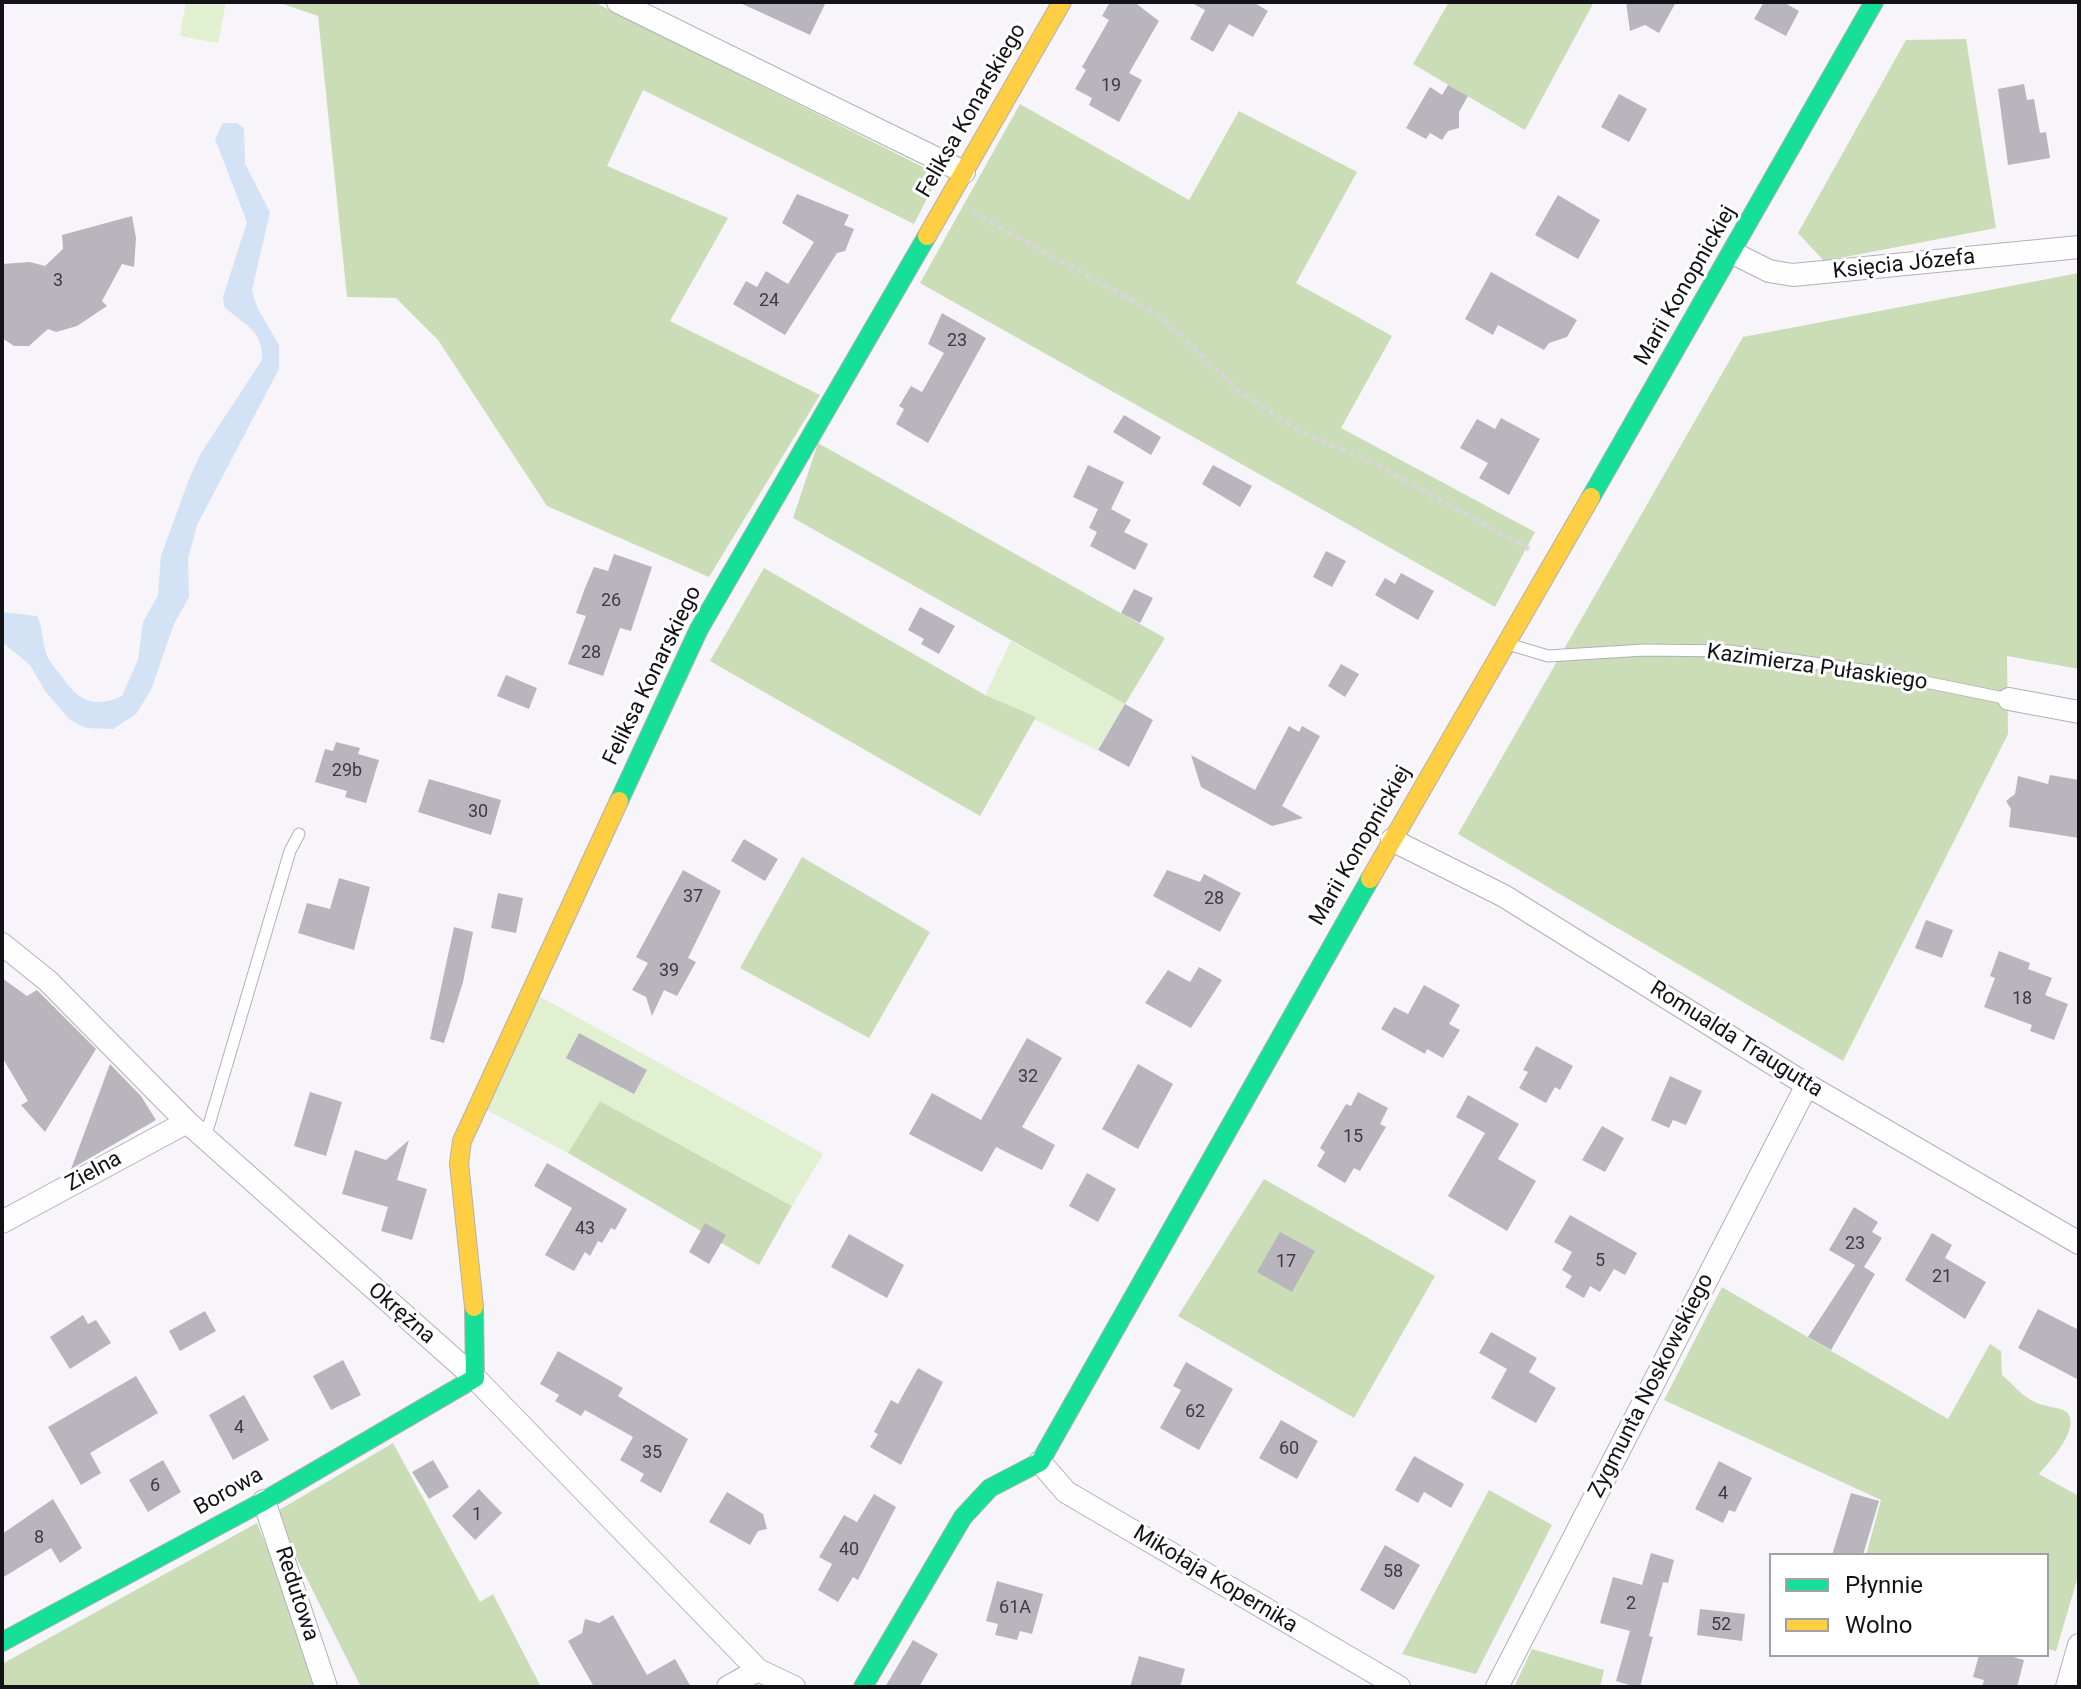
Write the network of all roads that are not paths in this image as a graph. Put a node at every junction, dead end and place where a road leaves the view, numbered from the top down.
1 (618, 2) edge
2 (1062, 2) edge
3 (1874, 2) edge
4 (964, 172) junction
5 (2079, 247) edge
6 (1733, 253) junction
7 (1507, 644) junction
8 (2009, 699) joint
9 (2079, 712) edge
10 (299, 834) dead end
11 (1392, 840) junction
12 (2, 944) edge
13 (1807, 1085) junction
14 (187, 1122) junction
15 (205, 1138) junction
16 (2, 1222) edge
17 (2079, 1243) edge
18 (475, 1378) junction
19 (1040, 1462) junction
20 (264, 1501) junction
21 (2, 1642) edge
22 (2079, 1645) edge
23 (758, 1670) junction
24 (326, 1687) edge
25 (728, 1687) edge
26 (794, 1687) edge
27 (863, 1687) edge
28 (1399, 1687) edge
29 (1497, 1687) edge
30 (2067, 1687) edge

1 - 4 street
2 - 4 street, Feliksa Konarskiego
3 - 6 street, Marii Konopnickiej
4 - 18 street, Feliksa Konarskiego
5 - 6 street, Księcia Józefa
6 - 7 street, Marii Konopnickiej
7 - 8 lane, Kazimierza Pułaskiego
7 - 11 street, Marii Konopnickiej
8 - 9 street, Kazimierza Pułaskiego
10 - 15 lane
11 - 13 street, Romualda Traugutta
11 - 19 street, Marii Konopnickiej
12 - 14 street, Okrężna
13 - 17 street, Romualda Traugutta
13 - 29 street, Zygmunta Noskowskiego
14 - 15 street, Okrężna
14 - 16 street, Zielna
15 - 18 street, Okrężna
18 - 20 street, Borowa
18 - 23 street, Okrężna
19 - 27 street
19 - 28 street, Mikołaja Kopernika
20 - 21 street, Borowa
20 - 24 street, Redutowa
22 - 30 street
23 - 25 street
23 - 26 street, Okrężna

